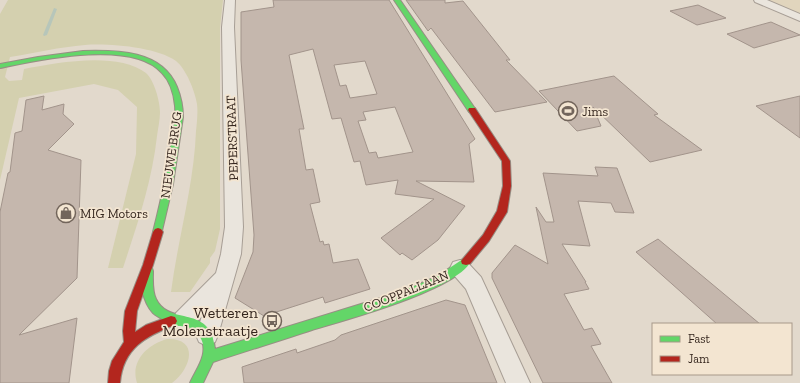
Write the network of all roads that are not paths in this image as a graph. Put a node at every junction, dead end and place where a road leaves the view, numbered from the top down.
1 (230, 0) edge
2 (397, 0) edge
3 (760, 0) edge
4 (800, 18) edge
5 (0, 66) edge
6 (148, 265) junction
7 (460, 268) junction
8 (224, 276) junction
9 (179, 320) junction
10 (207, 336) junction
11 (130, 343) junction
12 (209, 357) junction
13 (114, 383) edge
14 (196, 383) edge
15 (518, 383) edge

1 - 8 street, PEPERSTRAAT
2 - 7 main road, COOPPALLAAN
3 - 4 street
5 - 6 main road, NIEUWE BRUG
6 - 9 main road, NIEUWE BRUG
6 - 11 main road, NIEUWE BRUG
7 - 12 main road, COOPPALLAAN
7 - 15 street
8 - 9 street, PEPERSTRAAT
8 - 10 street, PEPERSTRAAT
9 - 10 main road, NIEUWE BRUG
9 - 11 main road
10 - 12 main road
11 - 13 main road
12 - 14 main road

